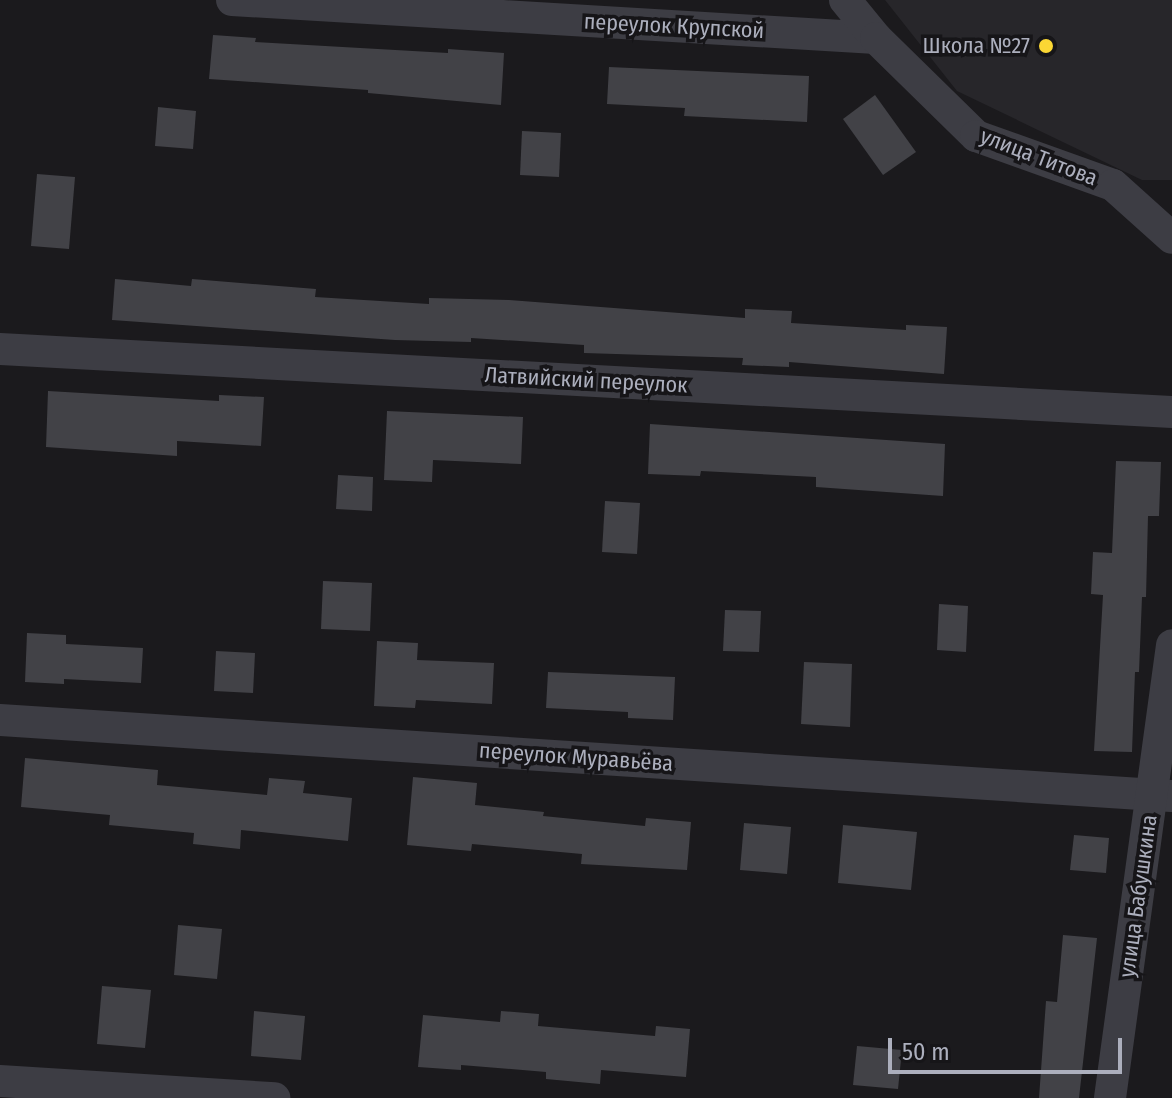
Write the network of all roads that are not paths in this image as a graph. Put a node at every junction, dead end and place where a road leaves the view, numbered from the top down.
1 (232, 0) edge
2 (245, 0) edge
3 (845, 0) edge
4 (876, 38) junction
5 (1172, 238) edge
6 (0, 349) edge
7 (1172, 412) edge
8 (1172, 645) edge
9 (0, 720) edge
10 (1162, 795) edge
11 (0, 1081) edge
12 (274, 1098) edge
13 (1110, 1098) edge

1 - 2 street, переулок Крупской
2 - 4 street, переулок Крупской
3 - 4 street, улица Титова
4 - 5 street, улица Титова
6 - 7 street, Латвийский переулок
8 - 10 street, улица Бабушкина
9 - 10 street, переулок Муравьёва
10 - 13 street, улица Бабушкина
11 - 12 street

